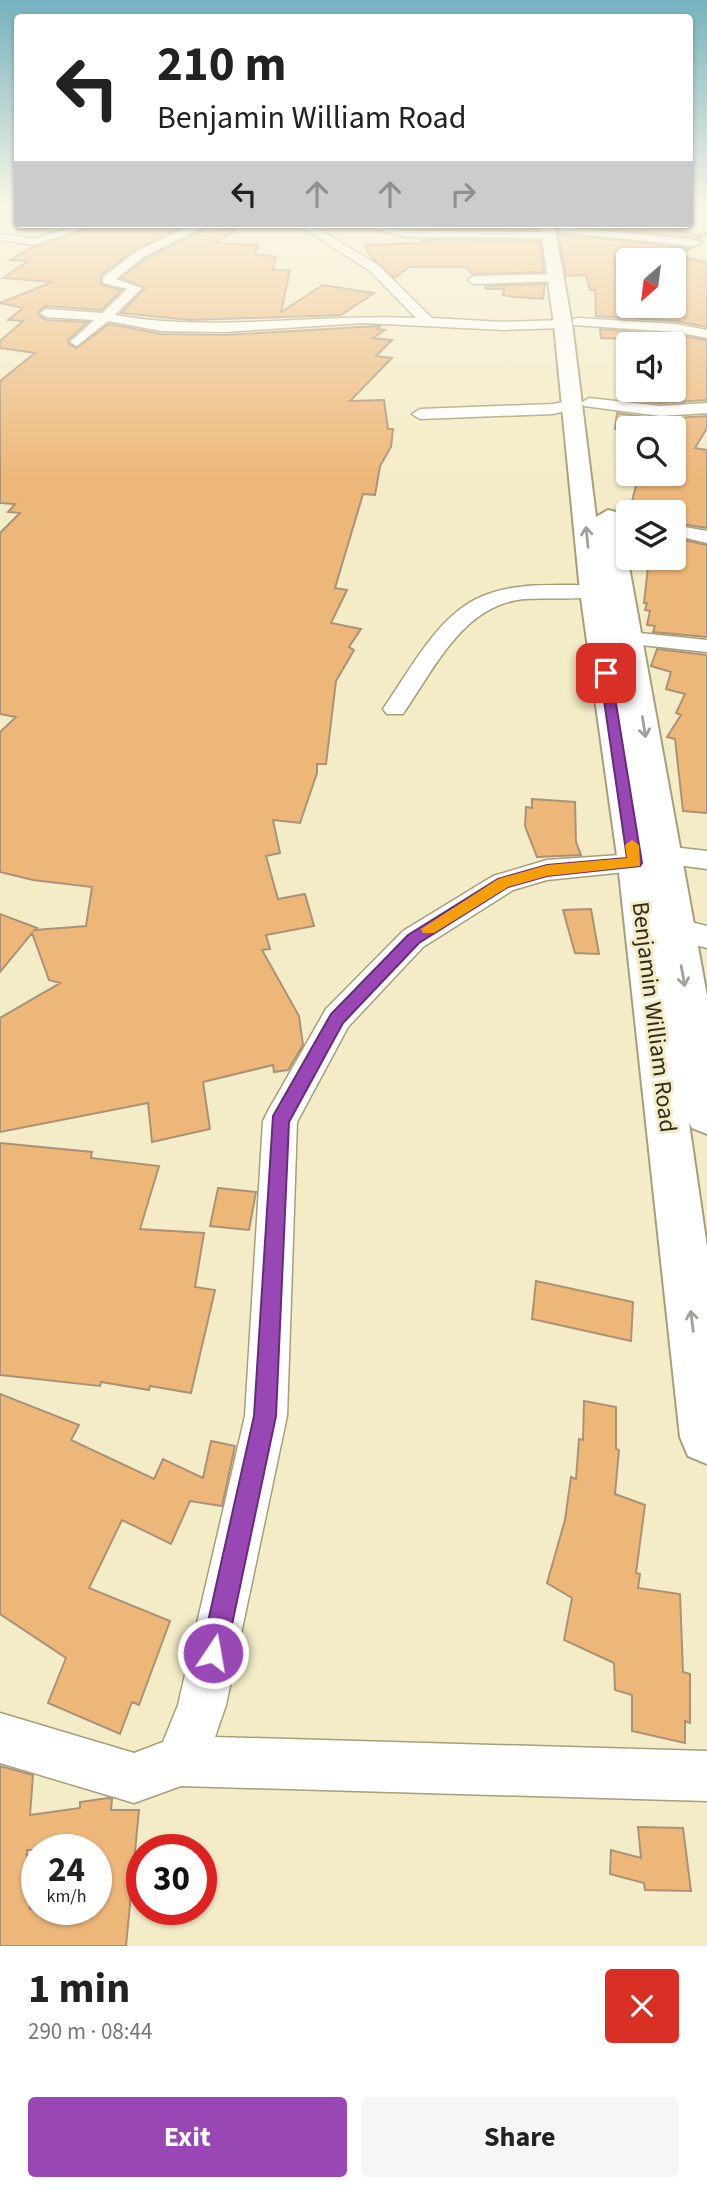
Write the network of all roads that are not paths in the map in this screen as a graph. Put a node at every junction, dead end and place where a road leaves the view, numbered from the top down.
1 (129, 295) edge
2 (401, 295) edge
3 (561, 295) edge
4 (566, 295) edge
5 (46, 313) dead end
6 (105, 317) junction
7 (571, 323) junction
8 (430, 324) junction
9 (707, 334) edge
10 (77, 342) dead end
11 (581, 404) junction
12 (707, 408) edge
13 (420, 414) dead end
14 (616, 514) edge
15 (686, 533) edge
16 (707, 537) edge
17 (623, 570) edge
18 (593, 591) junction
19 (629, 638) junction
20 (707, 646) edge
21 (395, 709) dead end
22 (649, 859) junction
23 (707, 860) edge
24 (676, 929) junction
25 (707, 937) edge
26 (707, 1115) edge
27 (707, 1437) edge
28 (0, 1738) edge
29 (181, 1761) junction
30 (707, 1776) edge

1 - 6 street
2 - 8 street
3 - 7 main road, Benjamin William Road
4 - 7 main road, Benjamin William Road
5 - 6 street
6 - 8 street
6 - 10 street
7 - 8 street
7 - 9 street
7 - 11 main road, Benjamin William Road
11 - 12 street
11 - 13 street
11 - 14 main road, Benjamin William Road
18 -> 11 main road, Benjamin William Road
15 - 16 street
17 - 19 main road, Benjamin William Road
18 - 21 street
18 - 22 main road, Benjamin William Road
19 - 20 street
19 -> 22 main road, Benjamin William Road
22 - 23 street
22 - 24 main road, Benjamin William Road
27 -> 22 main road, Benjamin William Road
22 - 29 street
24 - 25 street
24 -> 26 main road, Benjamin William Road
28 - 29 street
29 - 30 street

